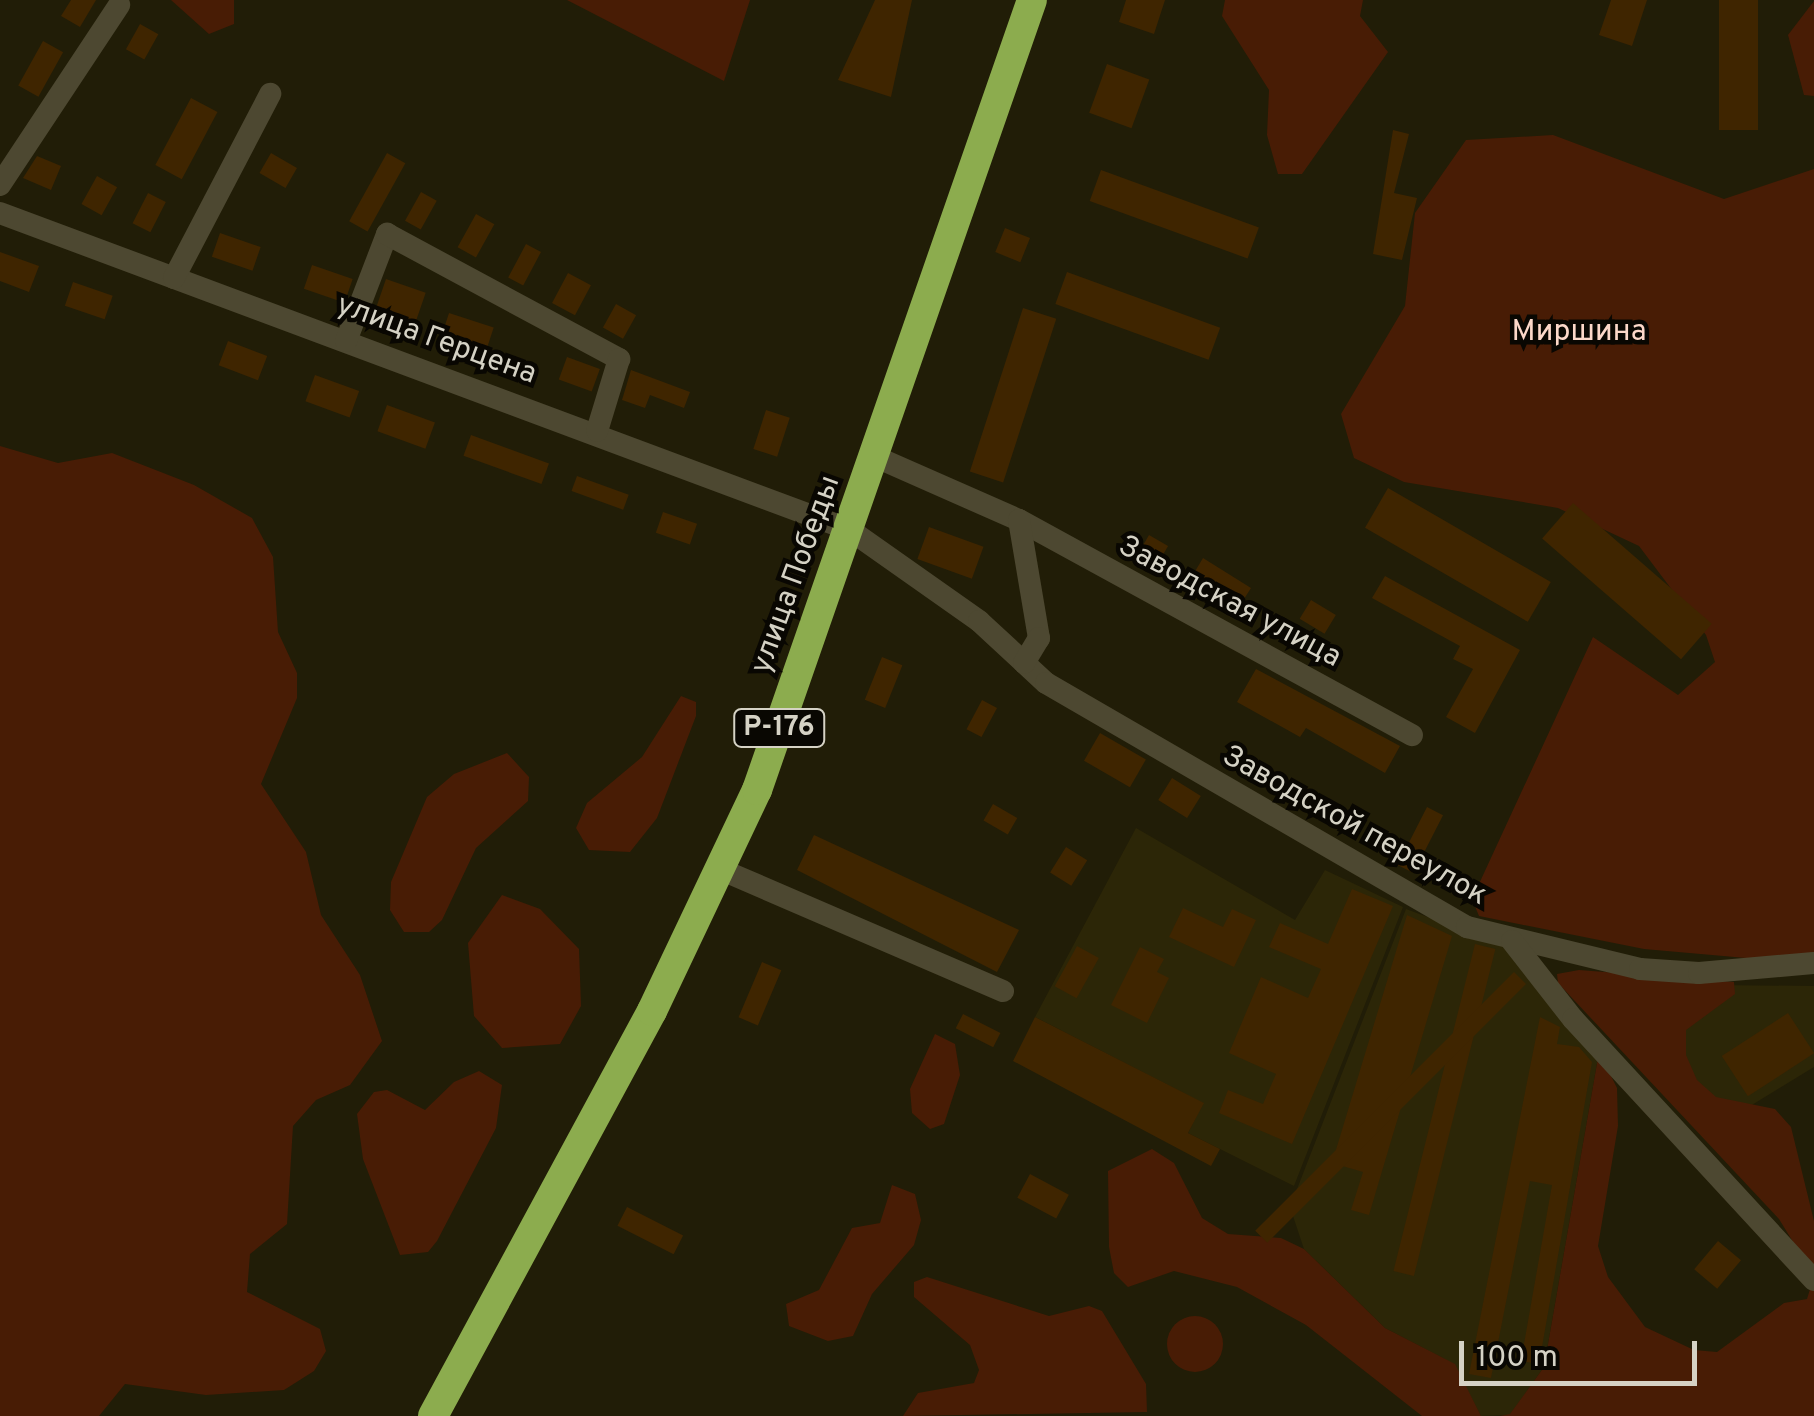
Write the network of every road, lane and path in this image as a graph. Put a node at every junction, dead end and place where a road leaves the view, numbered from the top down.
1 (1032, 0) edge
2 (119, 5) dead end
3 (270, 94) dead end
4 (0, 184) edge
5 (0, 213) edge
6 (174, 278) junction
7 (346, 341) junction
8 (597, 431) junction
9 (876, 457) junction
10 (1019, 520) junction
11 (850, 530) junction
12 (1024, 663) junction
13 (1412, 735) dead end
14 (722, 870) junction
15 (1512, 941) junction
16 (1814, 963) edge
17 (1003, 990) dead end
18 (1814, 1280) edge
19 (433, 1416) edge

1 - 9 highway, улица Победы / Р-176
2 - 4 street
3 - 6 street
5 - 6 street, улица Герцена
6 - 7 street, улица Герцена
7 - 8 street, улица Герцена
7 - 8 street
8 - 11 street, улица Герцена
9 - 10 street, Заводская улица
9 - 11 highway, улица Победы / Р-176
10 - 12 street
10 - 13 street, Заводская улица
11 - 12 street, Заводской переулок
11 - 14 highway, улица Победы / Р-176
12 - 15 street, Заводской переулок
14 - 17 street
14 - 19 highway, улица Победы / Р-176
15 - 16 street
15 - 18 street, Заводской переулок

